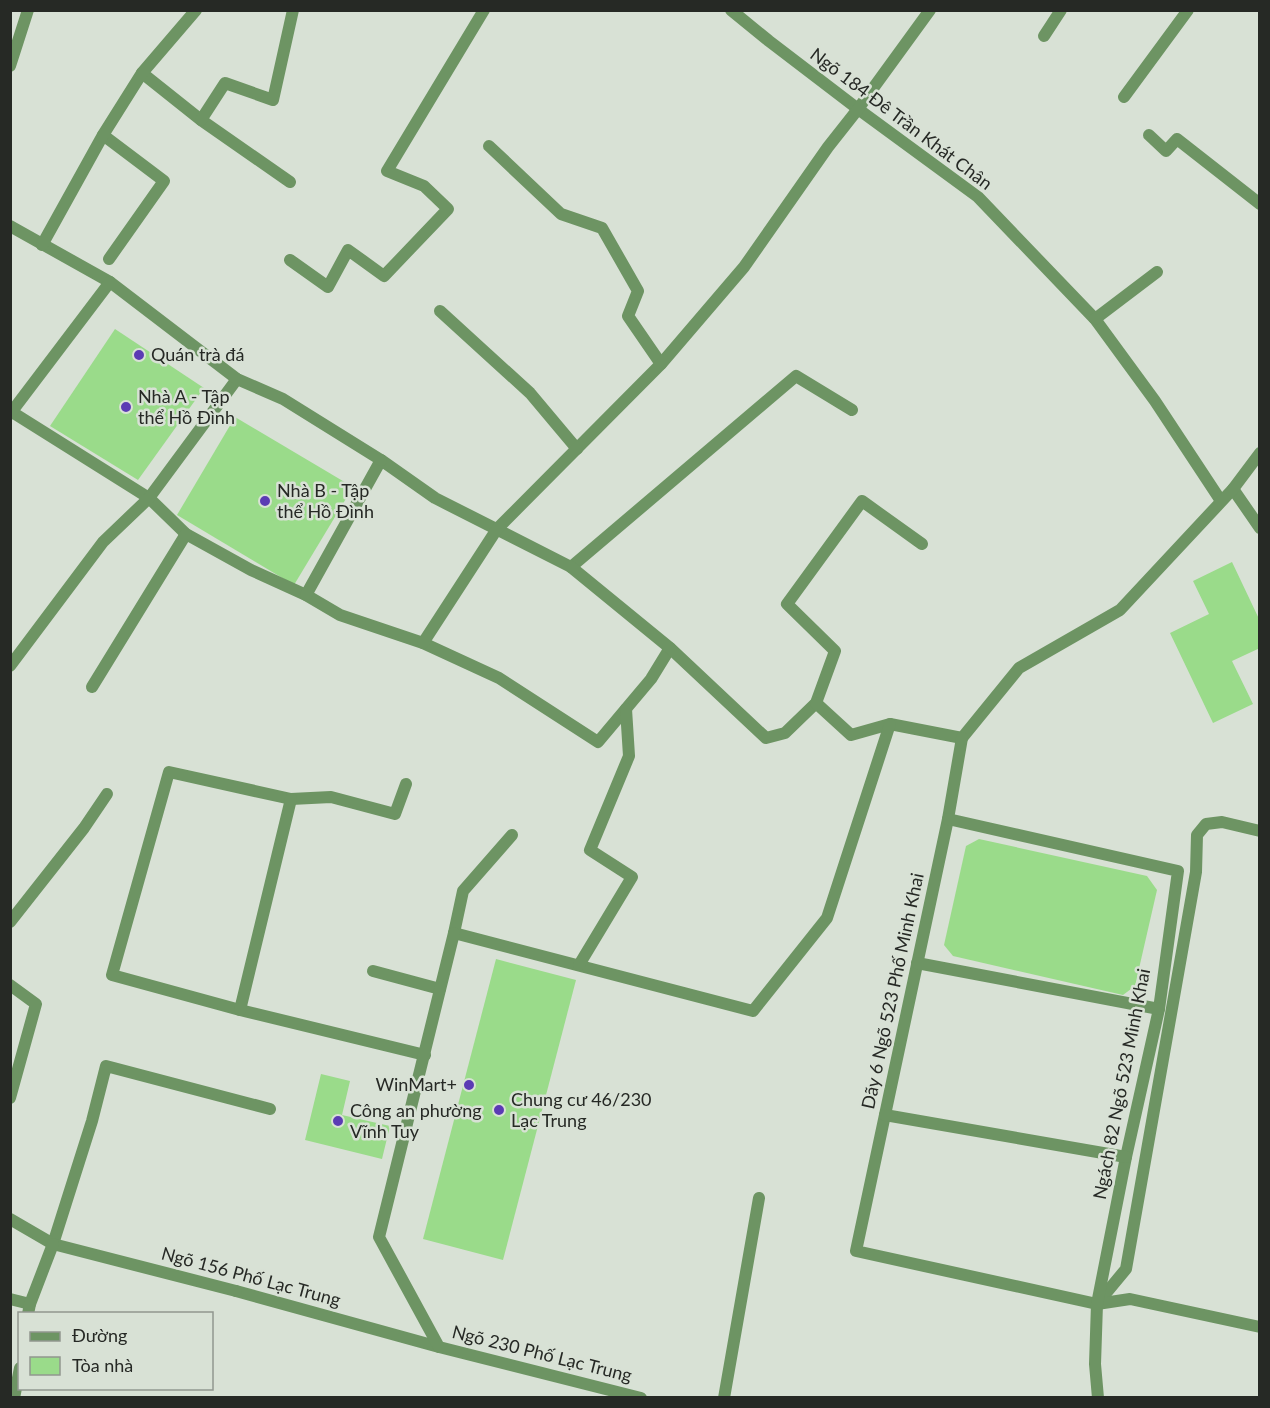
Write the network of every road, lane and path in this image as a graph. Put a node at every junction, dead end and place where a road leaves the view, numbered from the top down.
1 (28, 10) edge
2 (196, 10) edge
3 (293, 10) edge
4 (484, 10) edge
5 (731, 10) edge
6 (930, 10) edge
7 (1061, 10) edge
8 (1188, 10) edge
9 (1044, 36) dead end
10 (10, 66) edge
11 (142, 73) junction
12 (1124, 97) dead end
13 (858, 109) junction
14 (201, 120) junction
15 (103, 135) junction
16 (1149, 135) dead end
17 (489, 146) dead end
18 (290, 182) dead end
19 (1260, 204) edge
20 (10, 226) edge
21 (42, 245) junction
22 (109, 259) dead end
23 (290, 260) dead end
24 (1157, 272) dead end
25 (110, 282) junction
26 (440, 311) dead end
27 (1095, 320) junction
28 (661, 364) junction
29 (237, 379) junction
30 (852, 410) dead end
31 (11, 413) edge
32 (577, 449) junction
33 (1260, 453) edge
34 (381, 460) junction
35 (1233, 489) junction
36 (149, 498) junction
37 (1221, 501) junction
38 (1260, 528) edge
39 (498, 529) junction
40 (186, 534) junction
41 (922, 544) dead end
42 (571, 567) junction
43 (306, 595) junction
44 (423, 643) junction
45 (670, 648) junction
46 (10, 666) edge
47 (92, 687) dead end
48 (816, 703) junction
49 (626, 709) junction
50 (890, 724) junction
51 (962, 738) junction
52 (406, 784) dead end
53 (108, 794) dead end
54 (291, 799) junction
55 (948, 819) junction
56 (1260, 831) edge
57 (512, 836) dead end
58 (10, 922) edge
59 (454, 933) junction
60 (917, 963) junction
61 (579, 965) junction
62 (373, 971) dead end
63 (10, 986) edge
64 (440, 988) junction
65 (1159, 1009) junction
66 (240, 1010) junction
67 (425, 1055) junction
68 (10, 1098) edge
69 (270, 1109) dead end
70 (885, 1115) junction
71 (1126, 1157) junction
72 (759, 1198) dead end
73 (10, 1219) edge
74 (53, 1244) junction
75 (10, 1299) edge
76 (1097, 1304) junction
77 (29, 1309) edge
78 (1260, 1327) edge
79 (439, 1347) junction
80 (18, 1378) edge
81 (14, 1398) edge
82 (641, 1398) edge
83 (724, 1398) edge
84 (1098, 1398) edge

1 - 10 street
2 - 11 street
3 - 14 street
4 - 23 street
5 - 13 street, Ngõ 184 Đê Trần Khát Chân
6 - 13 street
7 - 9 street
8 - 12 street
11 - 14 street
11 - 15 street
13 - 27 street, Ngõ 184 Đê Trần Khát Chân
13 - 28 street
14 - 18 street
15 - 21 street
15 - 22 street
16 - 19 street
17 - 28 street
20 - 21 street
21 - 25 street
24 - 27 street
25 - 29 street
25 - 31 street
26 - 32 street
27 - 37 street, Ngõ 184 Đê Trần Khát Chân
28 - 32 street
29 - 34 street
29 - 36 street
30 - 42 street
31 - 36 street
32 - 39 street
33 - 35 street
34 - 39 street
34 - 43 street
35 - 37 street
35 - 38 street
36 - 40 street
36 - 46 street
37 - 51 street
39 - 42 street
39 - 44 street
40 - 43 street
40 - 47 street
41 - 48 street
42 - 45 street
43 - 44 street
44 - 49 street
45 - 48 street
45 - 49 street
48 - 50 street
49 - 61 street
50 - 51 street
50 - 61 street
51 - 55 street, Dãy 6 Ngõ 523 Phố Minh Khai
52 - 54 street
53 - 58 street
54 - 66 street
54 - 66 street
55 - 60 street, Dãy 6 Ngõ 523 Phố Minh Khai
55 - 65 street, Ngách 82 Ngõ 523 Minh Khai
56 - 76 street
57 - 59 street, Ngõ 230 Phố Lạc Trung
59 - 61 street
59 - 64 street, Ngõ 230 Phố Lạc Trung
60 - 65 street
60 - 70 street, Dãy 6 Ngõ 523 Phố Minh Khai
62 - 64 street
63 - 68 street
64 - 67 street, Ngõ 230 Phố Lạc Trung
65 - 71 street, Ngách 82 Ngõ 523 Minh Khai
66 - 67 street
67 - 79 street, Ngõ 230 Phố Lạc Trung
69 - 74 street
70 - 71 street
70 - 76 street, Dãy 6 Ngõ 523 Phố Minh Khai
71 - 76 street, Ngách 82 Ngõ 523 Minh Khai
72 - 83 street
73 - 74 street, Ngõ 156 Phố Lạc Trung
74 - 77 street
74 - 79 street, Ngõ 156 Phố Lạc Trung
75 - 77 street
76 - 78 street
76 - 84 street, Ngách 82 Ngõ 523 Minh Khai
79 - 82 street, Ngõ 230 Phố Lạc Trung
80 - 81 street

